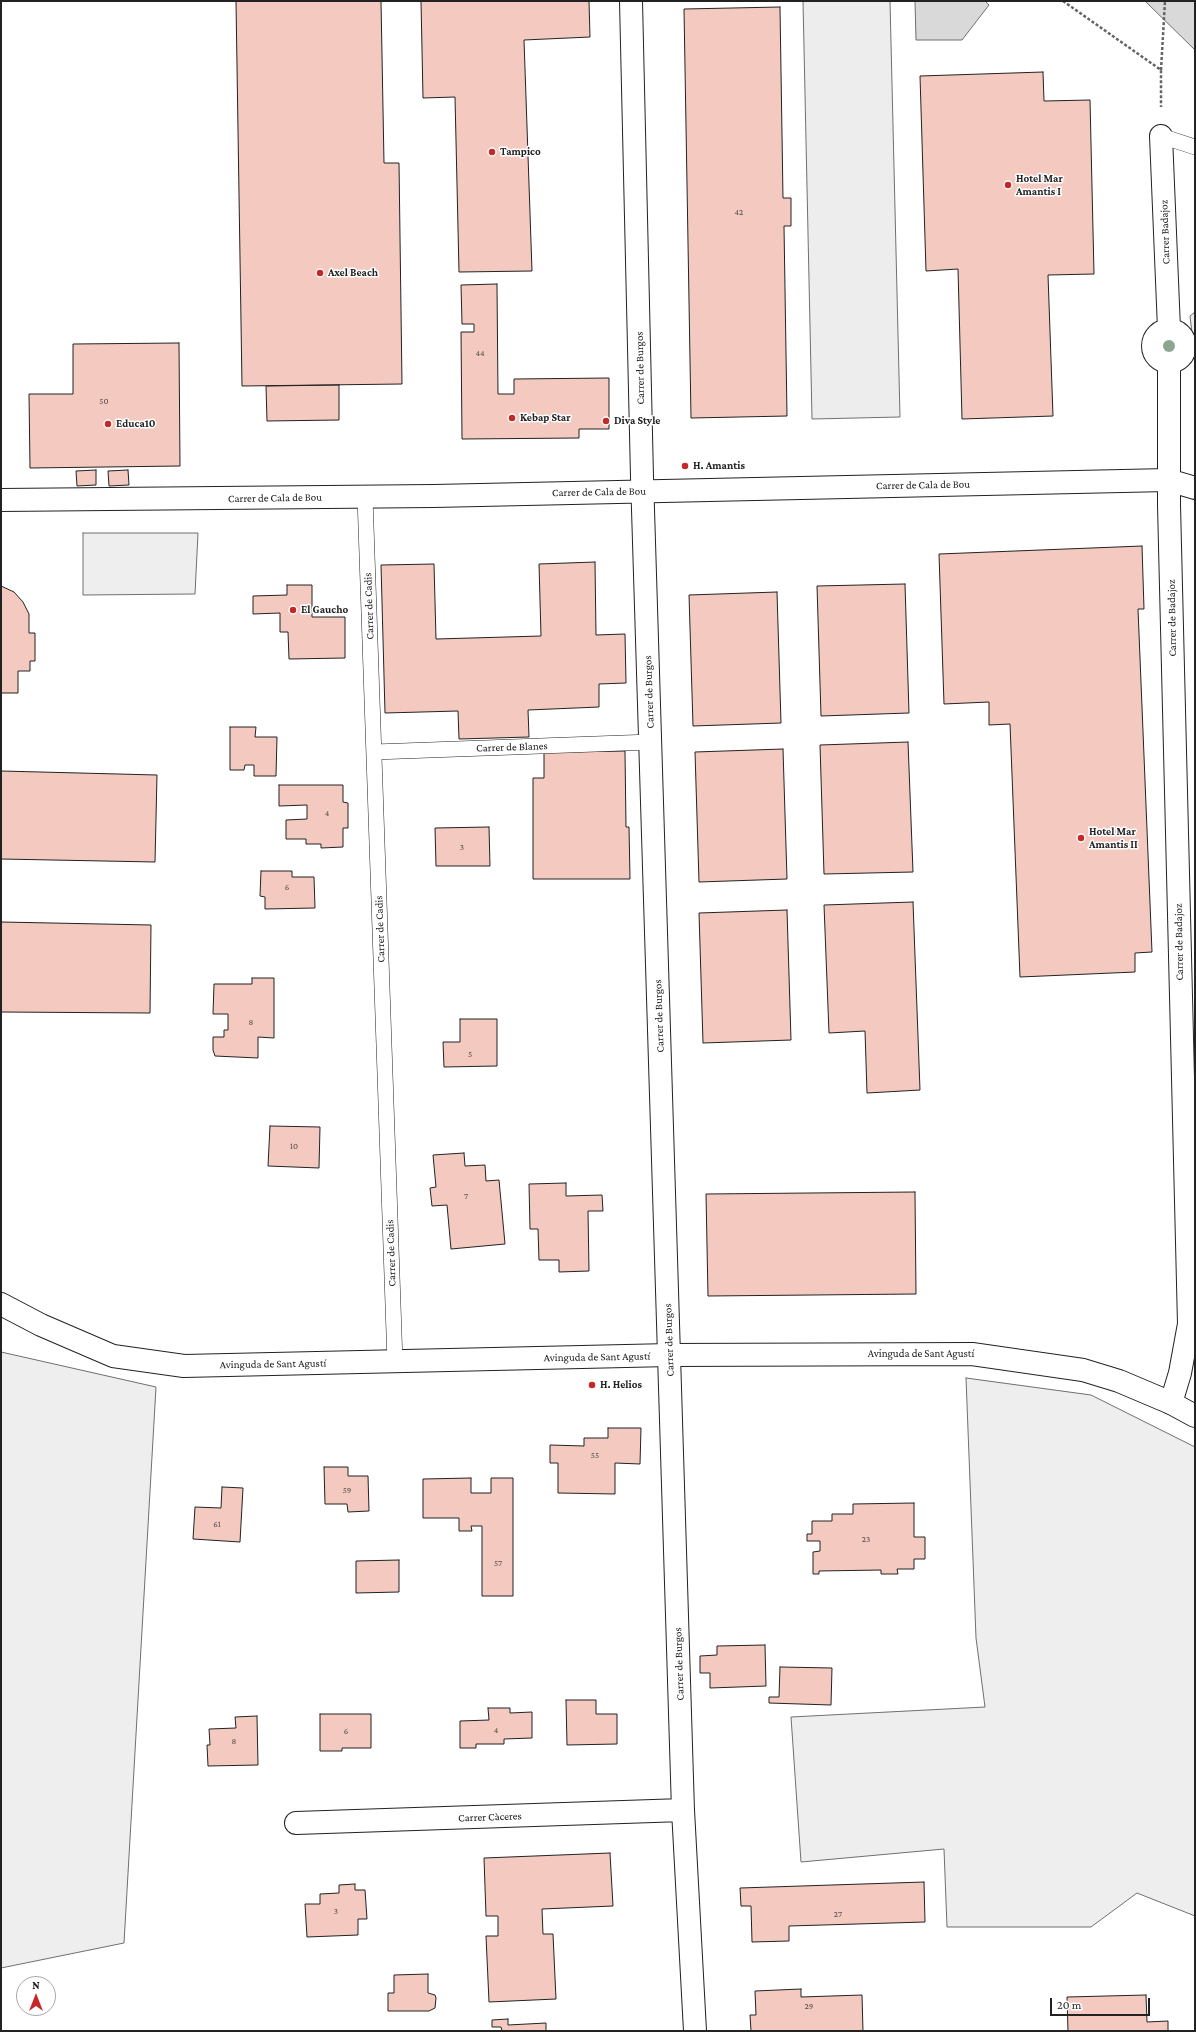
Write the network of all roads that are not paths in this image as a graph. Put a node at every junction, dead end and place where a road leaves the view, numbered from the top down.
1 (631, 1) edge
2 (1161, 136) joint
3 (1195, 147) edge
4 (1168, 480) junction
5 (1195, 488) edge
6 (643, 491) junction
7 (364, 497) junction
8 (1, 500) edge
9 (650, 742) junction
10 (374, 752) junction
11 (1, 1304) edge
12 (670, 1355) junction
13 (395, 1362) junction
14 (1171, 1403) junction
15 (1195, 1416) edge
16 (684, 1810) junction
17 (296, 1823) dead end
18 (695, 2031) edge

1 - 6 street, Carrer de Burgos
2 - 3 lane
2 - 4 street, Carrer Badajoz
4 - 5 street, Carrer de Cala de Bou
4 - 6 street, Carrer de Cala de Bou
4 - 14 street, Carrer de Badajoz
6 - 7 street, Carrer de Cala de Bou
6 - 9 street, Carrer de Burgos
7 - 8 street, Carrer de Cala de Bou
7 - 10 lane, Carrer de Cadis
9 - 10 lane, Carrer de Blanes
9 - 12 street, Carrer de Burgos
10 - 13 lane, Carrer de Cadis
11 - 13 street, Avinguda de Sant Agustí
12 - 13 street, Avinguda de Sant Agustí
12 - 14 street, Avinguda de Sant Agustí
12 - 16 street, Carrer de Burgos
14 - 15 street, Avinguda de Sant Agustí
16 - 17 street, Carrer Càceres
16 - 18 street, Carrer de Burgos

